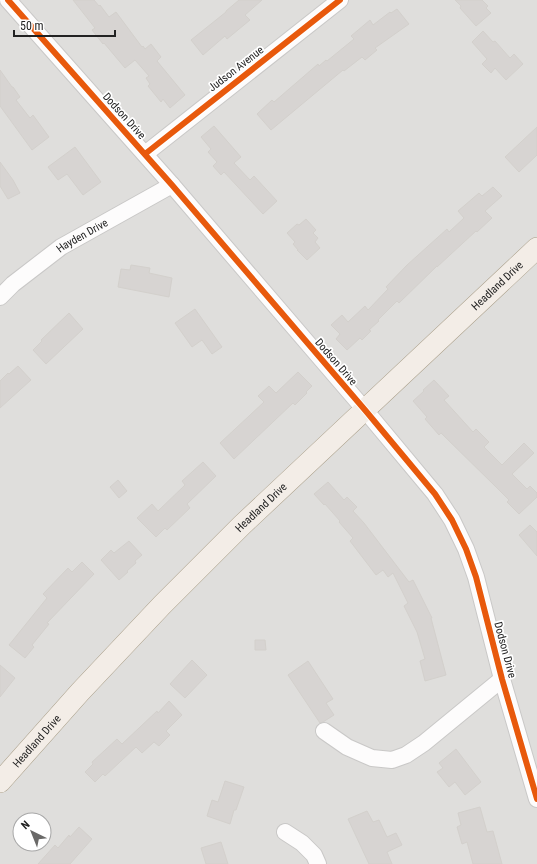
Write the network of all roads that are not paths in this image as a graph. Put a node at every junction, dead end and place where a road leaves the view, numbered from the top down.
1 (8, 0) edge
2 (340, 0) edge
3 (145, 154) junction
4 (172, 185) junction
5 (537, 248) edge
6 (0, 297) edge
7 (365, 410) junction
8 (502, 679) junction
9 (324, 731) dead end
10 (0, 782) edge
11 (537, 799) edge
12 (285, 832) dead end
13 (318, 864) edge

1 - 3 street, Dodson Drive
2 - 3 street, Judson Avenue
3 - 4 street, Dodson Drive
4 - 6 street, Hayden Drive
4 - 7 street, Dodson Drive
5 - 7 main road, Headland Drive
7 - 8 street, Dodson Drive
7 - 10 main road, Headland Drive
8 - 9 street
8 - 11 street, Dodson Drive
12 - 13 street

